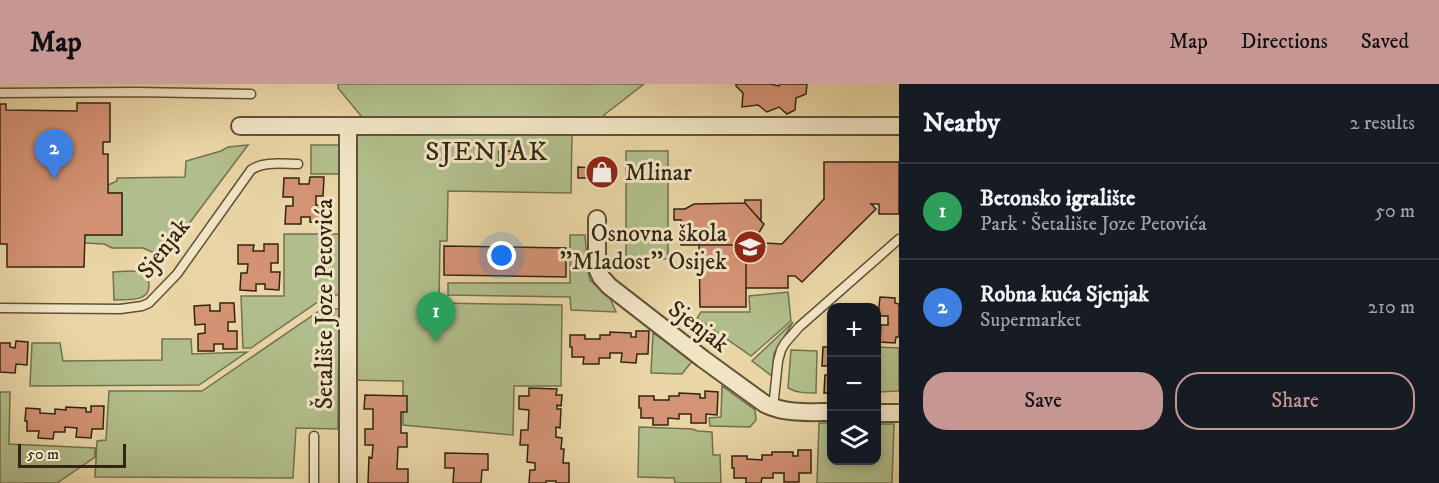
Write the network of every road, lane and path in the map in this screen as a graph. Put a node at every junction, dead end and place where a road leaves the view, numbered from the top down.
1 (0, 93) edge
2 (251, 94) dead end
3 (240, 126) dead end
4 (348, 126) junction
5 (899, 126) edge
6 (298, 164) dead end
7 (597, 219) dead end
8 (899, 239) edge
9 (0, 308) edge
10 (772, 408) junction
11 (827, 412) edge
12 (881, 413) edge
13 (899, 413) edge
14 (314, 436) dead end
15 (314, 483) edge
16 (348, 483) edge

1 - 2 lane
3 - 4 street
4 - 5 street
4 - 16 street, Šetalište Joze Petovića
6 - 9 lane, Sjenjak
7 - 10 street, Sjenjak
8 - 10 lane
10 - 11 street, Sjenjak
12 - 13 street
14 - 15 lane

